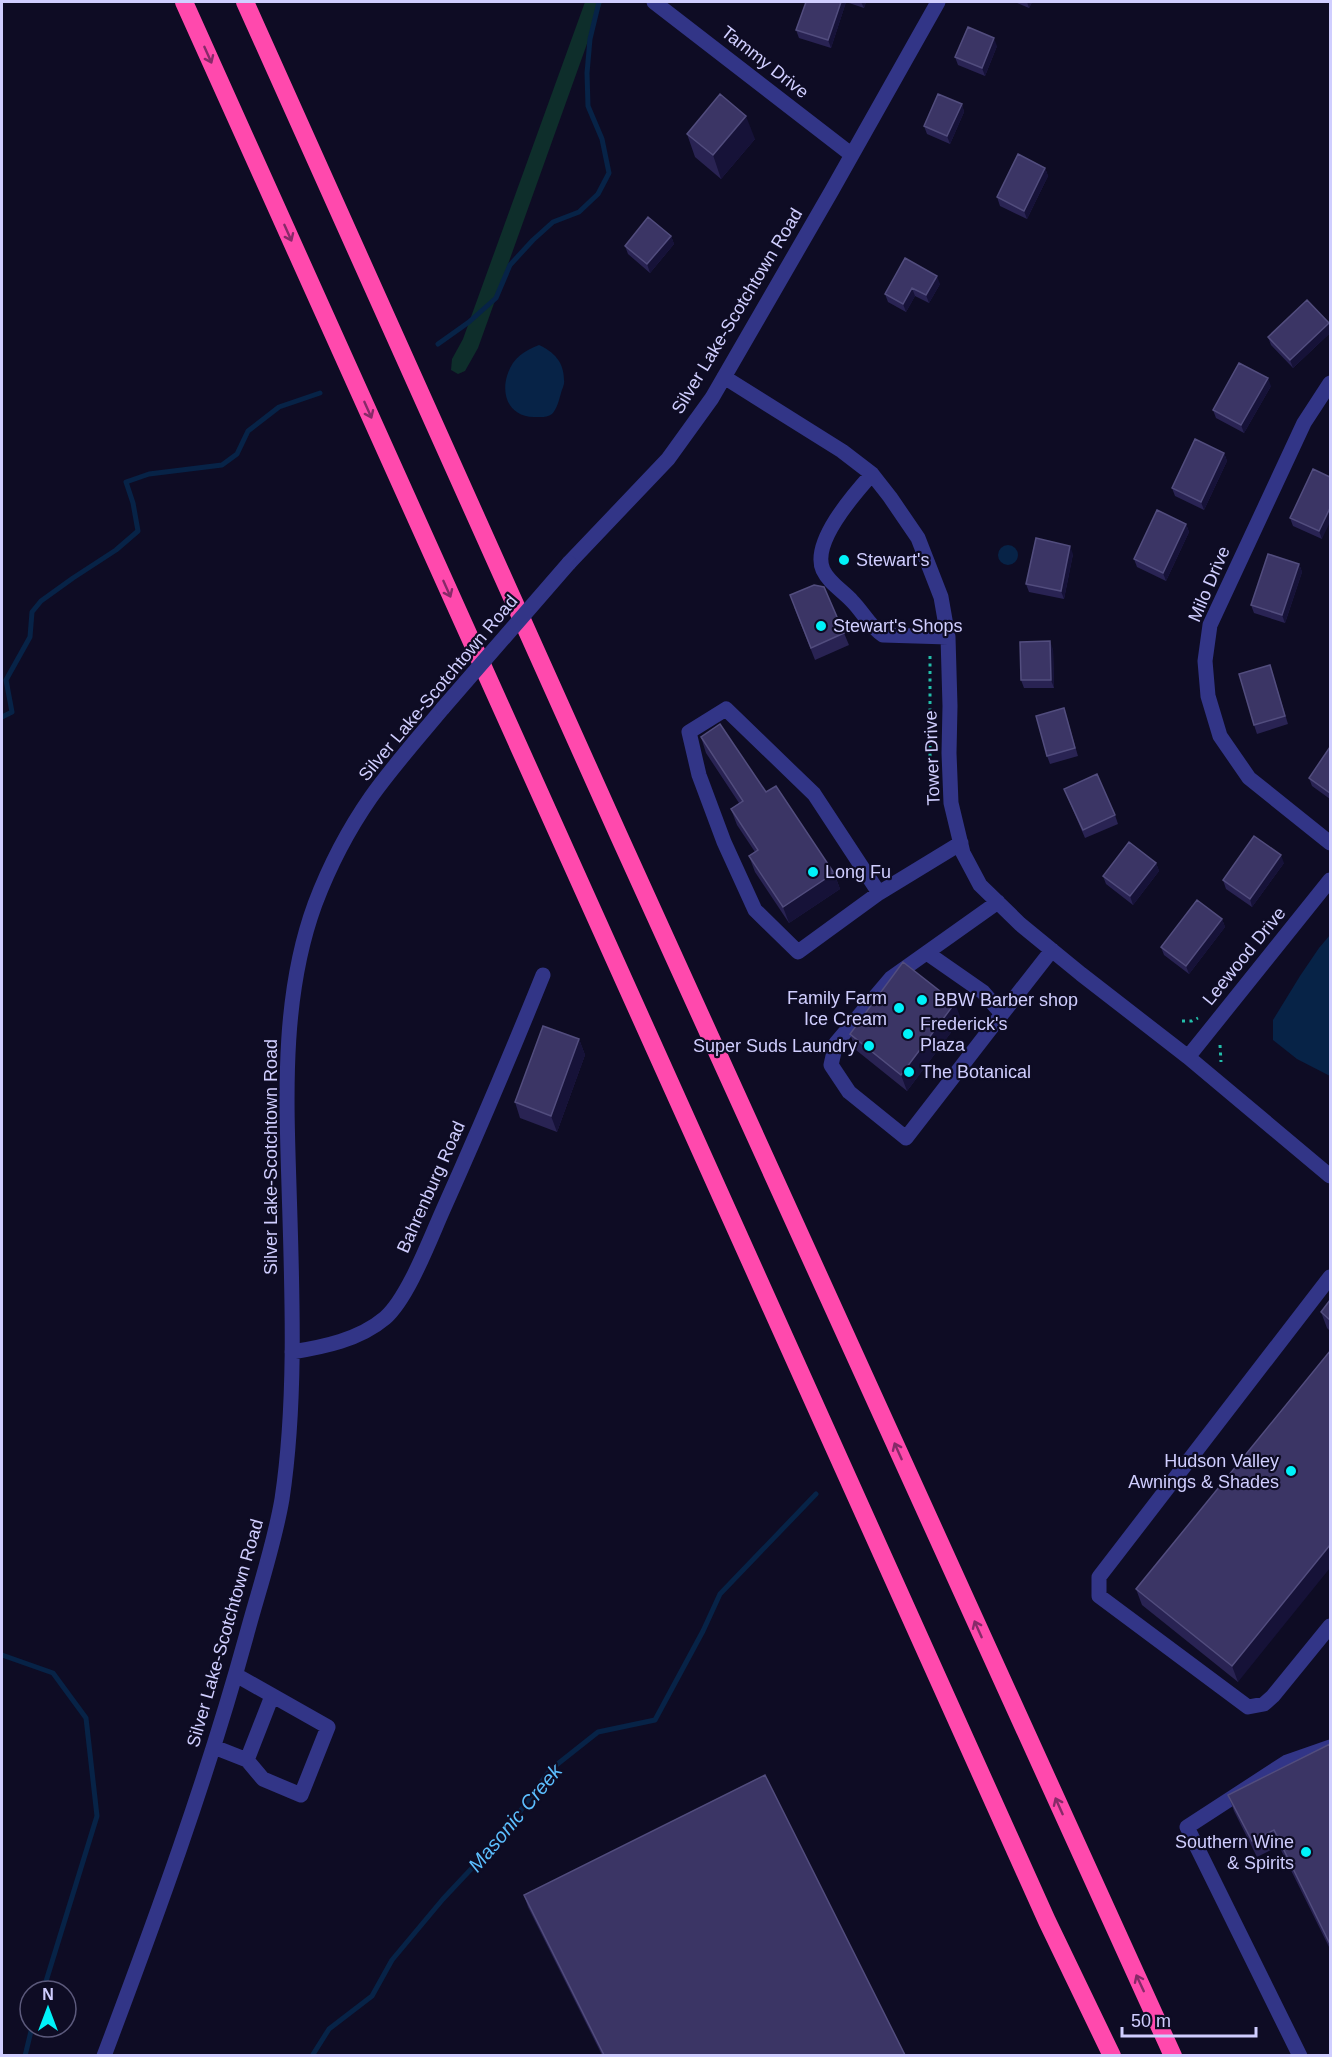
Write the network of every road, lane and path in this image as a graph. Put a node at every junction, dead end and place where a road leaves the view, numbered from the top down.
1 (184, 2) edge
2 (245, 2) edge
3 (654, 2) edge
4 (938, 2) edge
5 (852, 155) junction
6 (724, 377) junction
7 (1330, 383) edge
8 (872, 474) junction
9 (948, 637) junction
10 (961, 843) junction
11 (1330, 843) edge
12 (1330, 880) edge
13 (879, 893) junction
14 (998, 902) junction
15 (1052, 950) junction
16 (927, 953) junction
17 (543, 975) dead end
18 (1002, 1014) junction
19 (1203, 1016) dead end
20 (1182, 1021) dead end
21 (1222, 1040) dead end
22 (1188, 1056) junction
23 (1222, 1067) dead end
24 (1330, 1176) edge
25 (1330, 1277) edge
26 (292, 1352) junction
27 (1330, 1626) edge
28 (236, 1675) junction
29 (272, 1696) junction
30 (214, 1747) junction
31 (1330, 1747) edge
32 (247, 1760) junction
33 (104, 2055) edge
34 (1112, 2055) edge
35 (1173, 2055) edge
36 (1300, 2055) edge

1 -> 34 highway
35 -> 2 highway
3 - 5 street, Tammy Drive
4 - 5 street, Silver Lake-Scotchtown Road
5 - 6 street, Silver Lake-Scotchtown Road
6 - 8 street, Tower Drive
6 - 26 street, Silver Lake-Scotchtown Road, bridge
7 - 11 street, Milo Drive
8 - 9 street, Tower Drive
8 - 9 street
9 - 10 street, Tower Drive
10 - 13 street
10 - 14 street, Tower Drive
12 - 22 street, Leewood Drive
13 - 13 street
14 - 15 street, Tower Drive
14 - 16 street
15 - 18 street
15 - 22 street, Tower Drive
16 - 18 street
16 - 18 street
17 - 26 street, Bahrenburg Road
19 - 20 path
21 - 23 path
22 - 24 street, Tower Drive
25 - 27 street
26 - 28 street, Silver Lake-Scotchtown Road
28 - 29 street
28 - 30 street, Silver Lake-Scotchtown Road
29 - 32 street
29 - 32 street
30 - 32 street
30 - 33 street, Silver Lake-Scotchtown Road
31 - 36 street

